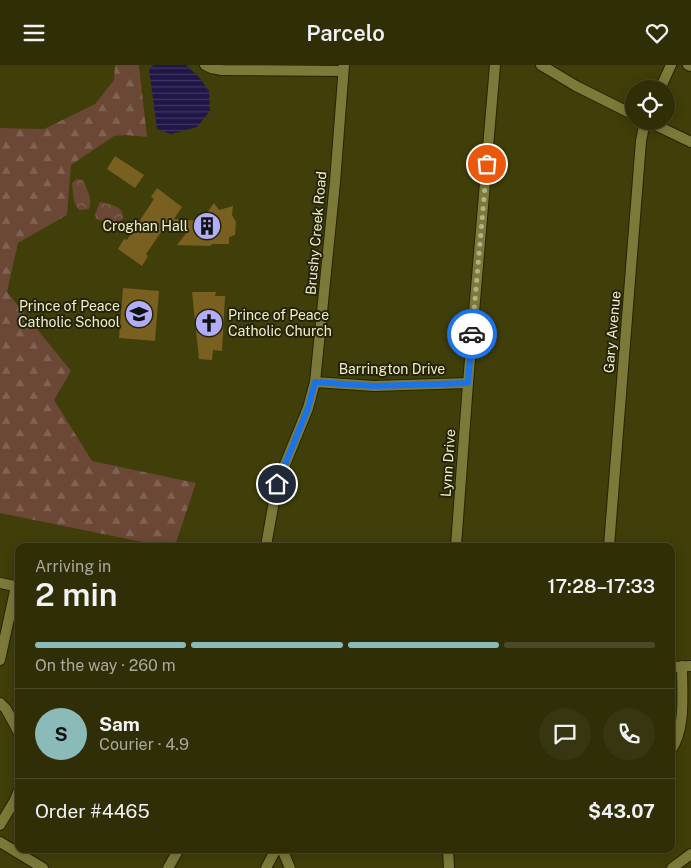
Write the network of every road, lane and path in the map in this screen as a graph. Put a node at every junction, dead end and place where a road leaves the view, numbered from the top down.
1 (205, 65) edge
2 (495, 65) edge
3 (541, 65) edge
4 (670, 65) edge
5 (279, 67) edge
6 (343, 68) edge
7 (664, 80) edge
8 (625, 110) edge
9 (643, 130) edge
10 (665, 130) edge
11 (691, 142) edge
12 (315, 382) junction
13 (468, 383) junction
14 (266, 543) edge
15 (456, 543) edge
16 (609, 543) edge
17 (0, 583) edge
18 (15, 587) edge
19 (15, 596) edge
20 (0, 660) edge
21 (687, 666) edge
22 (0, 703) edge
23 (15, 726) edge
24 (675, 743) edge
25 (15, 801) edge
26 (0, 825) edge
27 (0, 842) edge
28 (15, 851) edge
29 (18, 853) edge
30 (177, 853) edge
31 (274, 853) edge
32 (284, 853) edge
33 (448, 853) edge
34 (691, 854) edge
35 (42, 868) edge
36 (168, 868) edge
37 (266, 868) edge
38 (290, 868) edge
39 (449, 868) edge
40 (672, 868) edge

1 - 5 street
2 - 13 street, Lynn Drive
3 - 8 street
4 - 7 street
5 - 6 street
6 - 12 street, Brushy Creek Road
9 - 16 street, Gary Avenue
10 - 11 street
12 - 13 street, Barrington Drive
12 - 14 street, Brushy Creek Road
13 - 15 street, Lynn Drive
17 - 18 street
19 - 20 street
21 - 24 street
22 - 23 street
25 - 26 street
27 - 28 street
29 - 35 street
30 - 36 street
31 - 37 street
32 - 38 street
33 - 39 street
34 - 40 street

